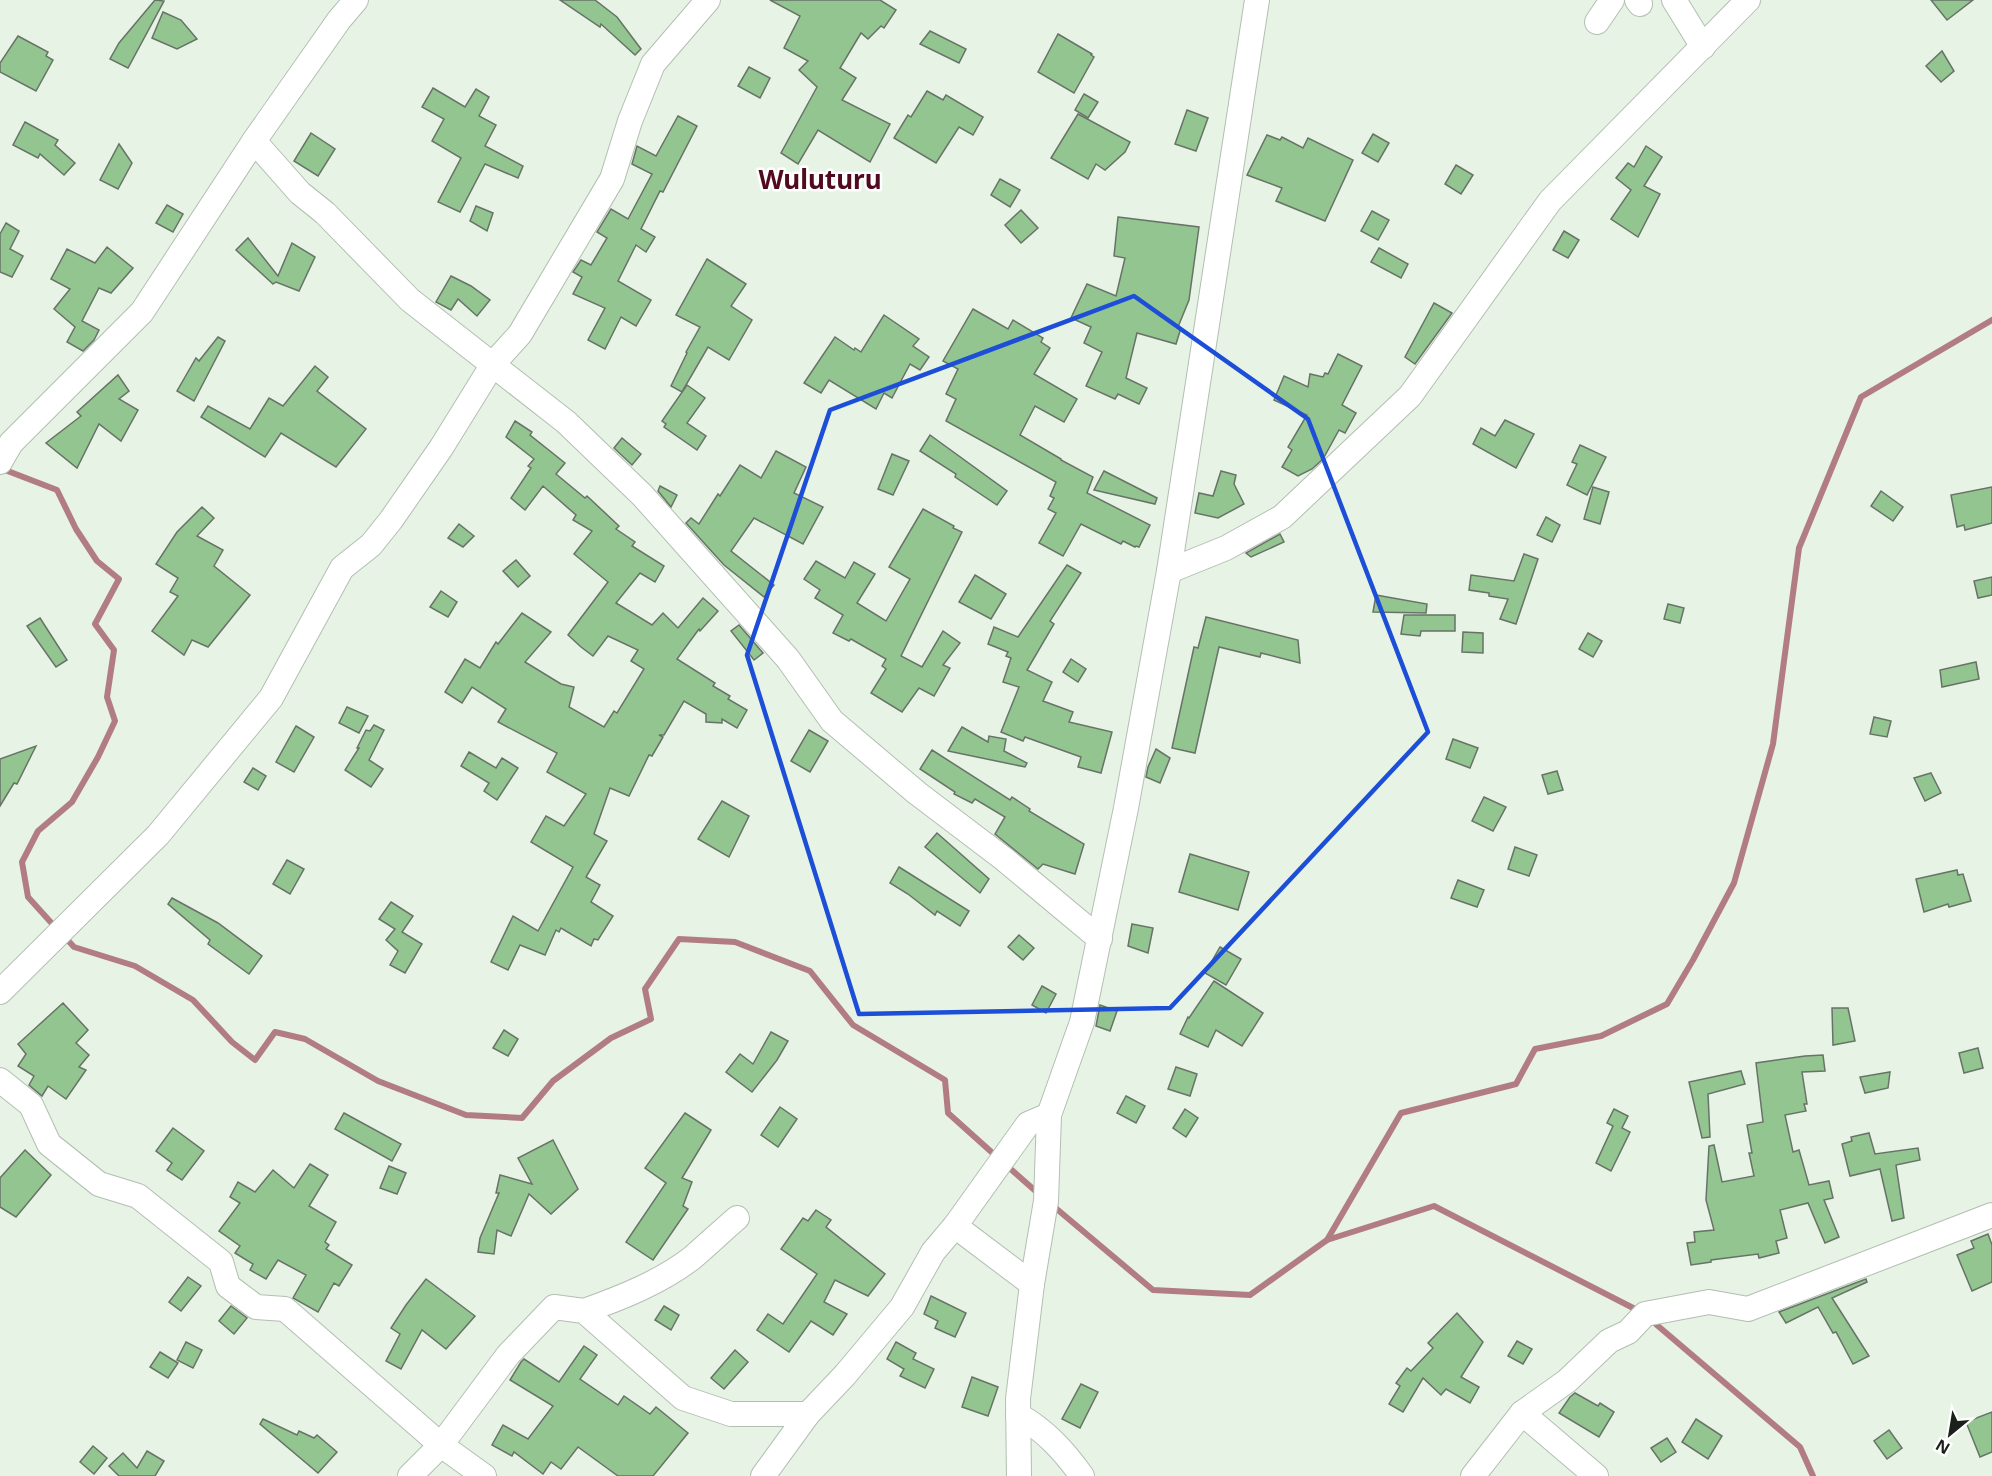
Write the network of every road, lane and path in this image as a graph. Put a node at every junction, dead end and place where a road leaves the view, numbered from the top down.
1 (356, 0) edge
2 (708, 0) edge
3 (1257, 0) edge
4 (1612, 0) edge
5 (1674, 0) edge
6 (1748, 0) edge
7 (1597, 22) dead end
8 (1703, 47) junction
9 (254, 141) junction
10 (493, 364) junction
11 (2, 458) edge
12 (1169, 571) junction
13 (1100, 939) junction
14 (0, 992) edge
15 (0, 1080) edge
16 (1048, 1115) junction
17 (1992, 1215) edge
18 (737, 1218) dead end
19 (955, 1226) junction
20 (1032, 1284) junction
21 (584, 1311) junction
22 (1522, 1413) junction
23 (808, 1414) junction
24 (1018, 1415) junction
25 (441, 1445) junction
26 (410, 1476) edge
27 (484, 1476) edge
28 (763, 1476) edge
29 (1019, 1476) edge
30 (1082, 1476) edge
31 (1473, 1476) edge
32 (1596, 1476) edge

1 - 9 street
2 - 10 street
3 - 12 street
4 - 7 street
5 - 8 street
6 - 8 street
8 - 12 street
9 - 10 street
9 - 11 street
10 - 13 street
10 - 14 street
12 - 13 street
13 - 16 street
15 - 25 street
16 - 19 street
16 - 20 street
17 - 22 street
18 - 21 street
19 - 20 street
19 - 23 street
20 - 24 street
21 - 23 street
21 - 25 street
22 - 31 street
22 - 32 street
23 - 28 street
24 - 29 street
24 - 30 street
25 - 26 street
25 - 27 street

